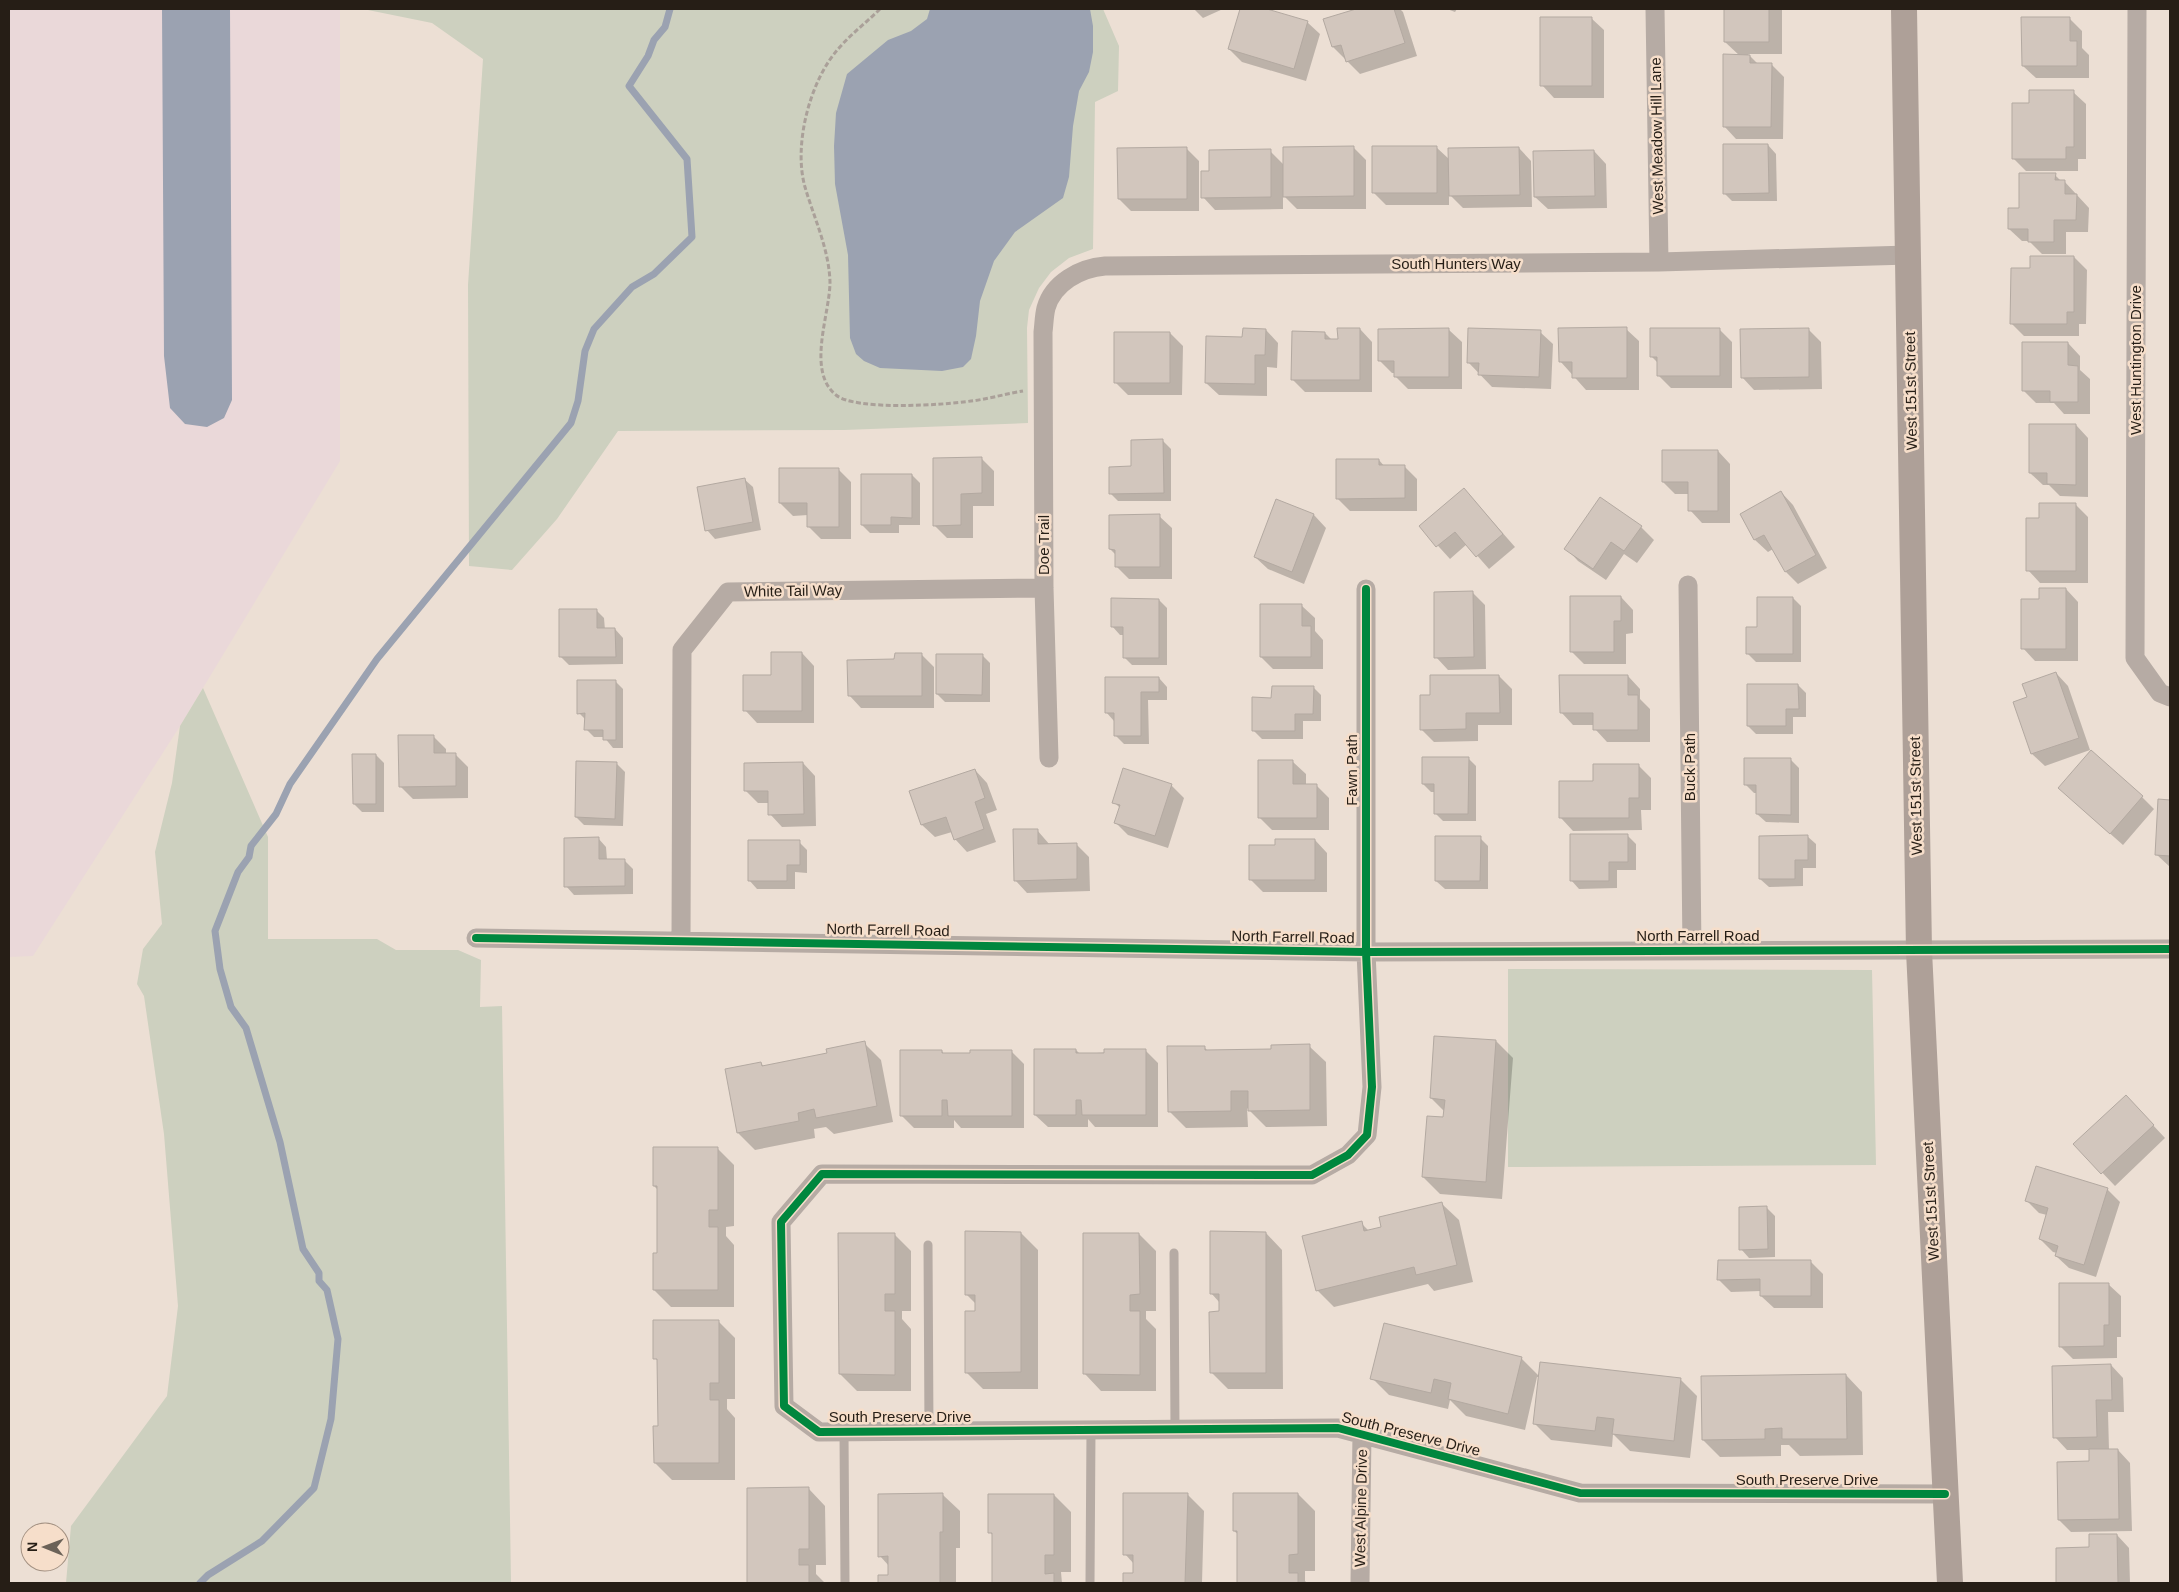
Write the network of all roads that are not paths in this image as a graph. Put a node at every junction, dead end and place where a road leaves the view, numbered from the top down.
1 (1655, 9) edge
2 (1904, 9) edge
3 (2137, 9) edge
4 (1909, 255) junction
5 (1659, 262) junction
6 (1043, 332) joint
7 (1688, 584) dead end
8 (1044, 588) junction
9 (1366, 589) dead end
10 (2170, 697) edge
11 (1049, 758) dead end
12 (476, 938) dead end
13 (681, 941) junction
14 (2170, 949) edge
15 (1692, 950) junction
16 (1919, 951) junction
17 (1366, 952) junction
18 (928, 1246) dead end
19 (1174, 1253) dead end
20 (1091, 1430) junction
21 (1175, 1430) junction
22 (929, 1431) junction
23 (844, 1432) junction
24 (1362, 1433) junction
25 (1945, 1494) junction
26 (845, 1583) edge
27 (1090, 1583) edge
28 (1360, 1583) edge
29 (1950, 1583) edge

1 - 5 street, West Meadow Hill Lane
2 - 4 street, West 151st Street
3 - 10 street, West Huntington Drive
4 - 5 street, South Hunters Way
4 - 16 street, West 151st Street
5 - 6 street, South Hunters Way
6 - 8 street, Doe Trail
7 - 15 street, Buck Path
8 - 11 street, Doe Trail
8 - 13 street, White Tail Way
9 - 17 street, Fawn Path
12 - 13 street, North Farrell Road
13 - 17 street, North Farrell Road
14 - 16 street, North Farrell Road
15 - 16 street, North Farrell Road
15 - 17 street, North Farrell Road
16 - 25 street, West 151st Street
17 - 23 street, South Preserve Drive
18 - 22 lane
19 - 21 lane
20 - 21 street, South Preserve Drive
20 - 22 street, South Preserve Drive
20 - 27 lane
21 - 24 street, South Preserve Drive
22 - 23 street, South Preserve Drive
23 - 26 lane
24 - 25 street, South Preserve Drive
24 - 28 street, West Alpine Drive
25 - 29 street, West 151st Street

